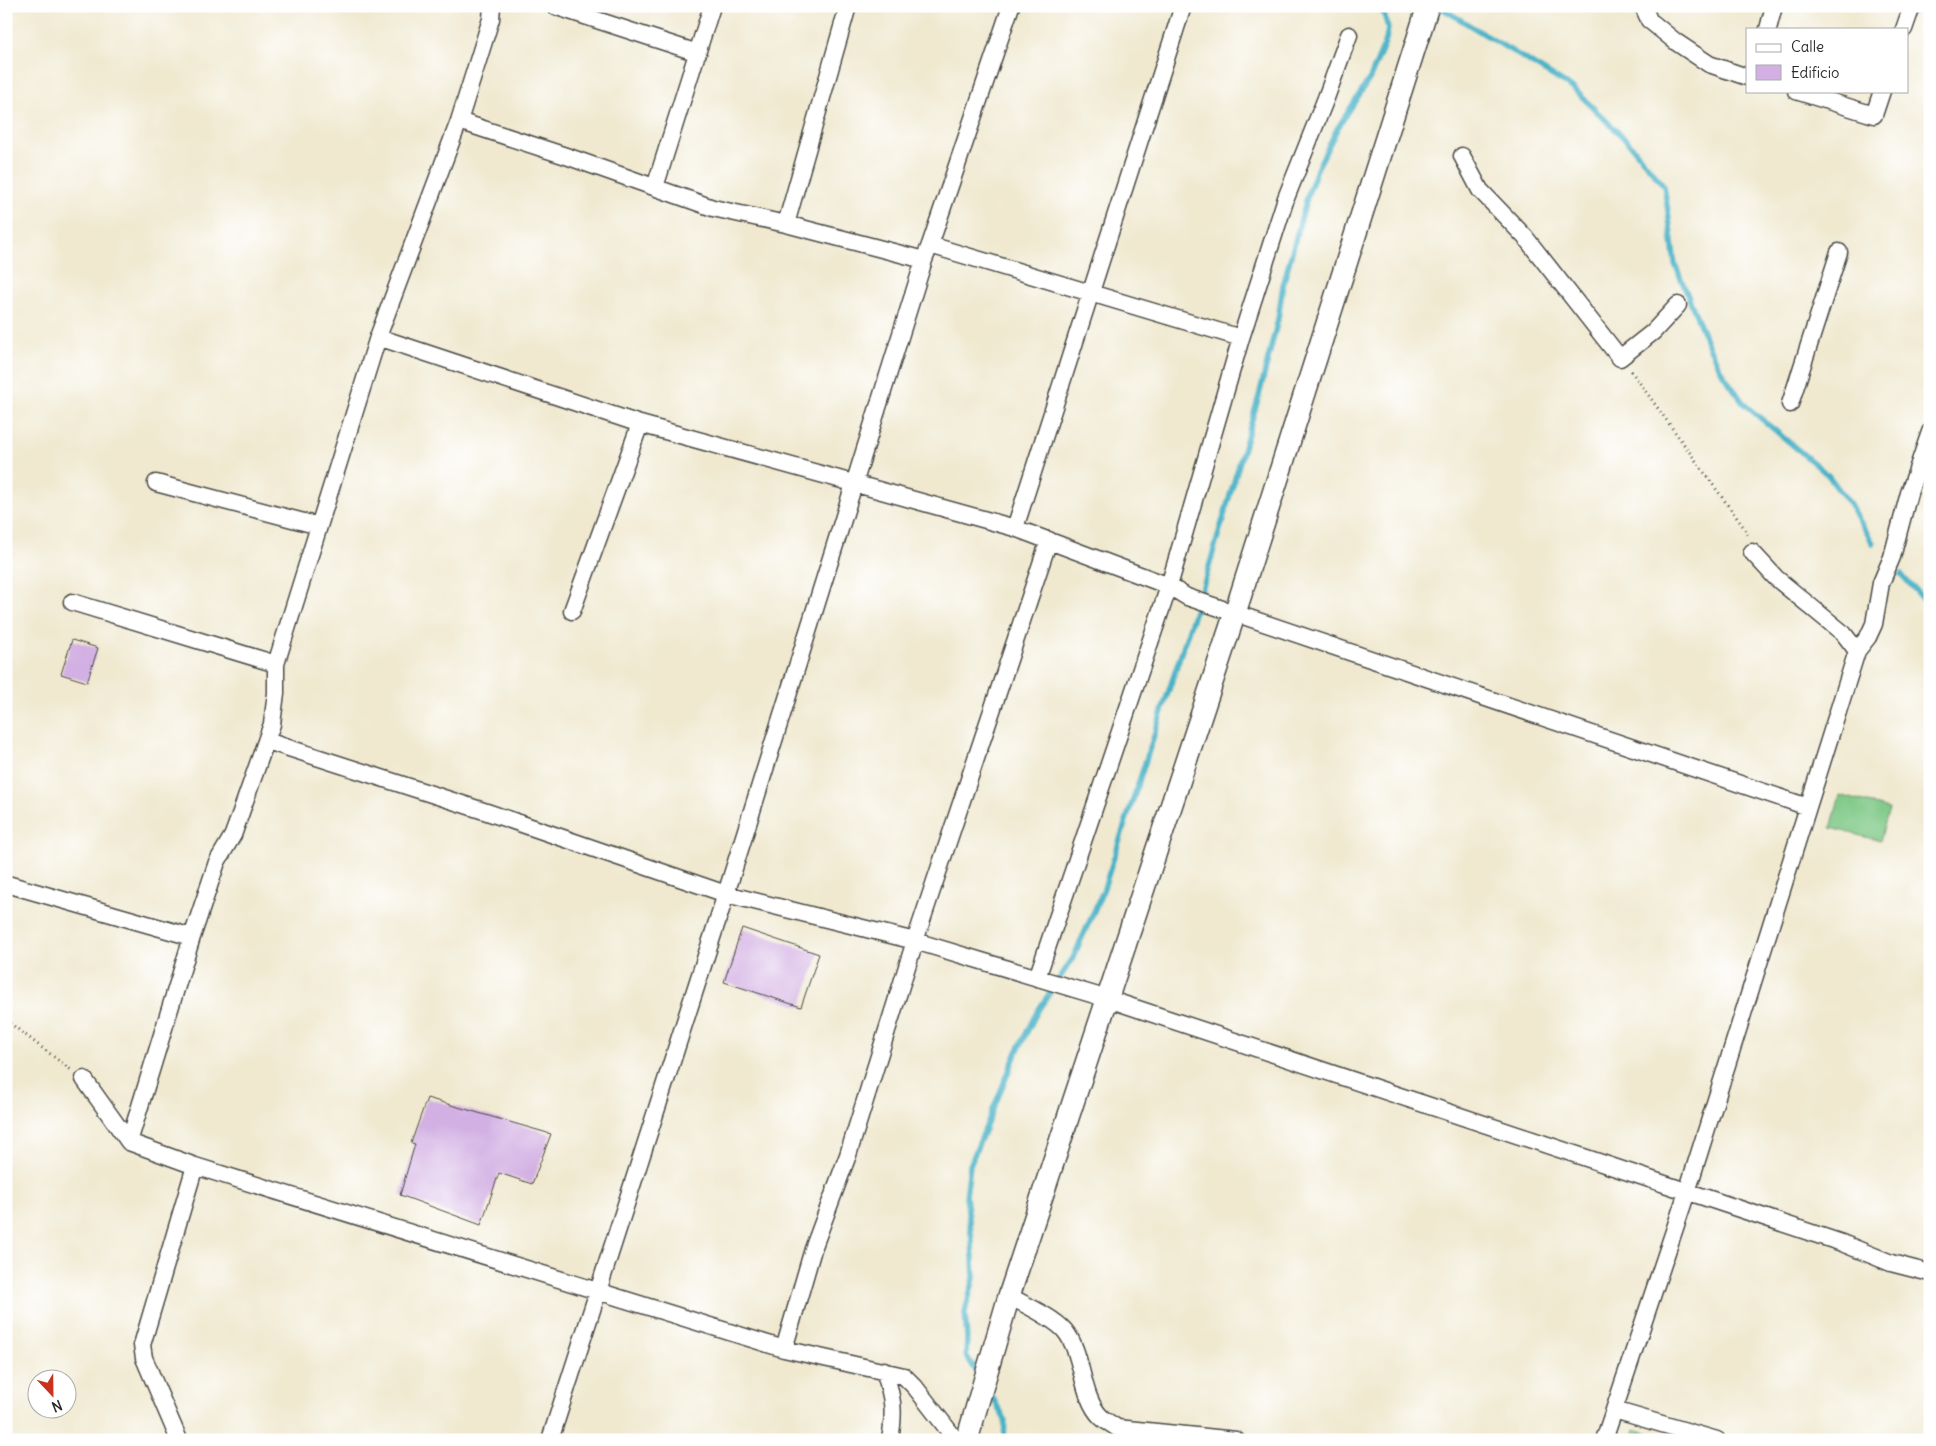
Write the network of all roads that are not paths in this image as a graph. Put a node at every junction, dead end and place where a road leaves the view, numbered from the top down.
1 (492, 6) edge
2 (554, 6) edge
3 (712, 6) edge
4 (848, 6) edge
5 (1011, 6) edge
6 (1184, 6) edge
7 (1428, 6) edge
8 (1643, 6) edge
9 (1774, 6) edge
10 (1912, 6) edge
11 (1768, 28) edge
12 (1904, 28) edge
13 (1348, 35) dead end
14 (698, 53) junction
15 (1746, 76) edge
16 (1799, 92) edge
17 (1882, 92) edge
18 (459, 121) junction
19 (1462, 156) dead end
20 (655, 187) junction
21 (786, 224) junction
22 (927, 252) junction
23 (1839, 252) dead end
24 (1091, 295) junction
25 (1678, 305) dead end
26 (378, 337) junction
27 (1241, 338) junction
28 (1790, 404) dead end
29 (640, 424) junction
30 (1930, 432) edge
31 (855, 482) junction
32 (156, 483) dead end
33 (319, 526) junction
34 (1015, 528) junction
35 (1049, 540) junction
36 (1752, 552) road end
37 (1169, 586) junction
38 (72, 602) dead end
39 (572, 611) dead end
40 (1235, 613) junction
41 (1856, 651) junction
42 (276, 664) junction
43 (267, 741) junction
44 (1808, 807) junction
45 (7, 884) edge
46 (726, 894) junction
47 (192, 937) junction
48 (914, 941) junction
49 (1037, 978) junction
50 (1108, 999) junction
51 (84, 1079) road end
52 (130, 1142) junction
53 (195, 1166) junction
54 (1687, 1192) junction
55 (1930, 1273) edge
56 (598, 1292) junction
57 (1009, 1296) junction
58 (784, 1348) junction
59 (884, 1370) junction
60 (1614, 1410) junction
61 (179, 1440) edge
62 (550, 1440) edge
63 (890, 1440) edge
64 (956, 1440) edge
65 (967, 1440) edge
66 (1236, 1440) edge
67 (1604, 1440) edge
68 (1717, 1440) edge

1 - 18 street
2 - 14 street
3 - 14 street
4 - 21 street
5 - 22 street
6 - 24 street
7 - 40 street
8 - 15 street
9 - 11 street
10 - 12 street
13 - 27 street
14 - 20 street
16 - 17 street
18 - 20 street
18 - 26 street
19 - 25 street
20 - 21 street
21 - 22 street
22 - 24 street
22 - 31 street
23 - 28 street
24 - 27 street
24 - 34 street
26 - 29 street
26 - 33 street
27 - 37 street
29 - 31 street
29 - 39 street
30 - 41 street
31 - 34 street
31 - 46 street
32 - 33 street
33 - 42 street
34 - 35 street
35 - 37 street
35 - 48 street
36 - 41 street
37 - 40 street
37 - 49 street
38 - 42 street
40 - 44 street
40 - 50 street
41 - 44 street
42 - 43 street
43 - 46 street
43 - 47 street
44 - 54 street
45 - 47 street
46 - 48 street
46 - 56 street
47 - 52 street
48 - 49 street
48 - 58 street
49 - 50 street
50 - 54 street
50 - 57 street
51 - 52 street
52 - 53 street
53 - 56 street
53 - 61 street
54 - 55 street
54 - 60 street
56 - 58 street
56 - 62 street
57 - 65 street
57 - 66 street
58 - 59 street
59 - 63 street
59 - 64 street
60 - 67 street
60 - 68 street

